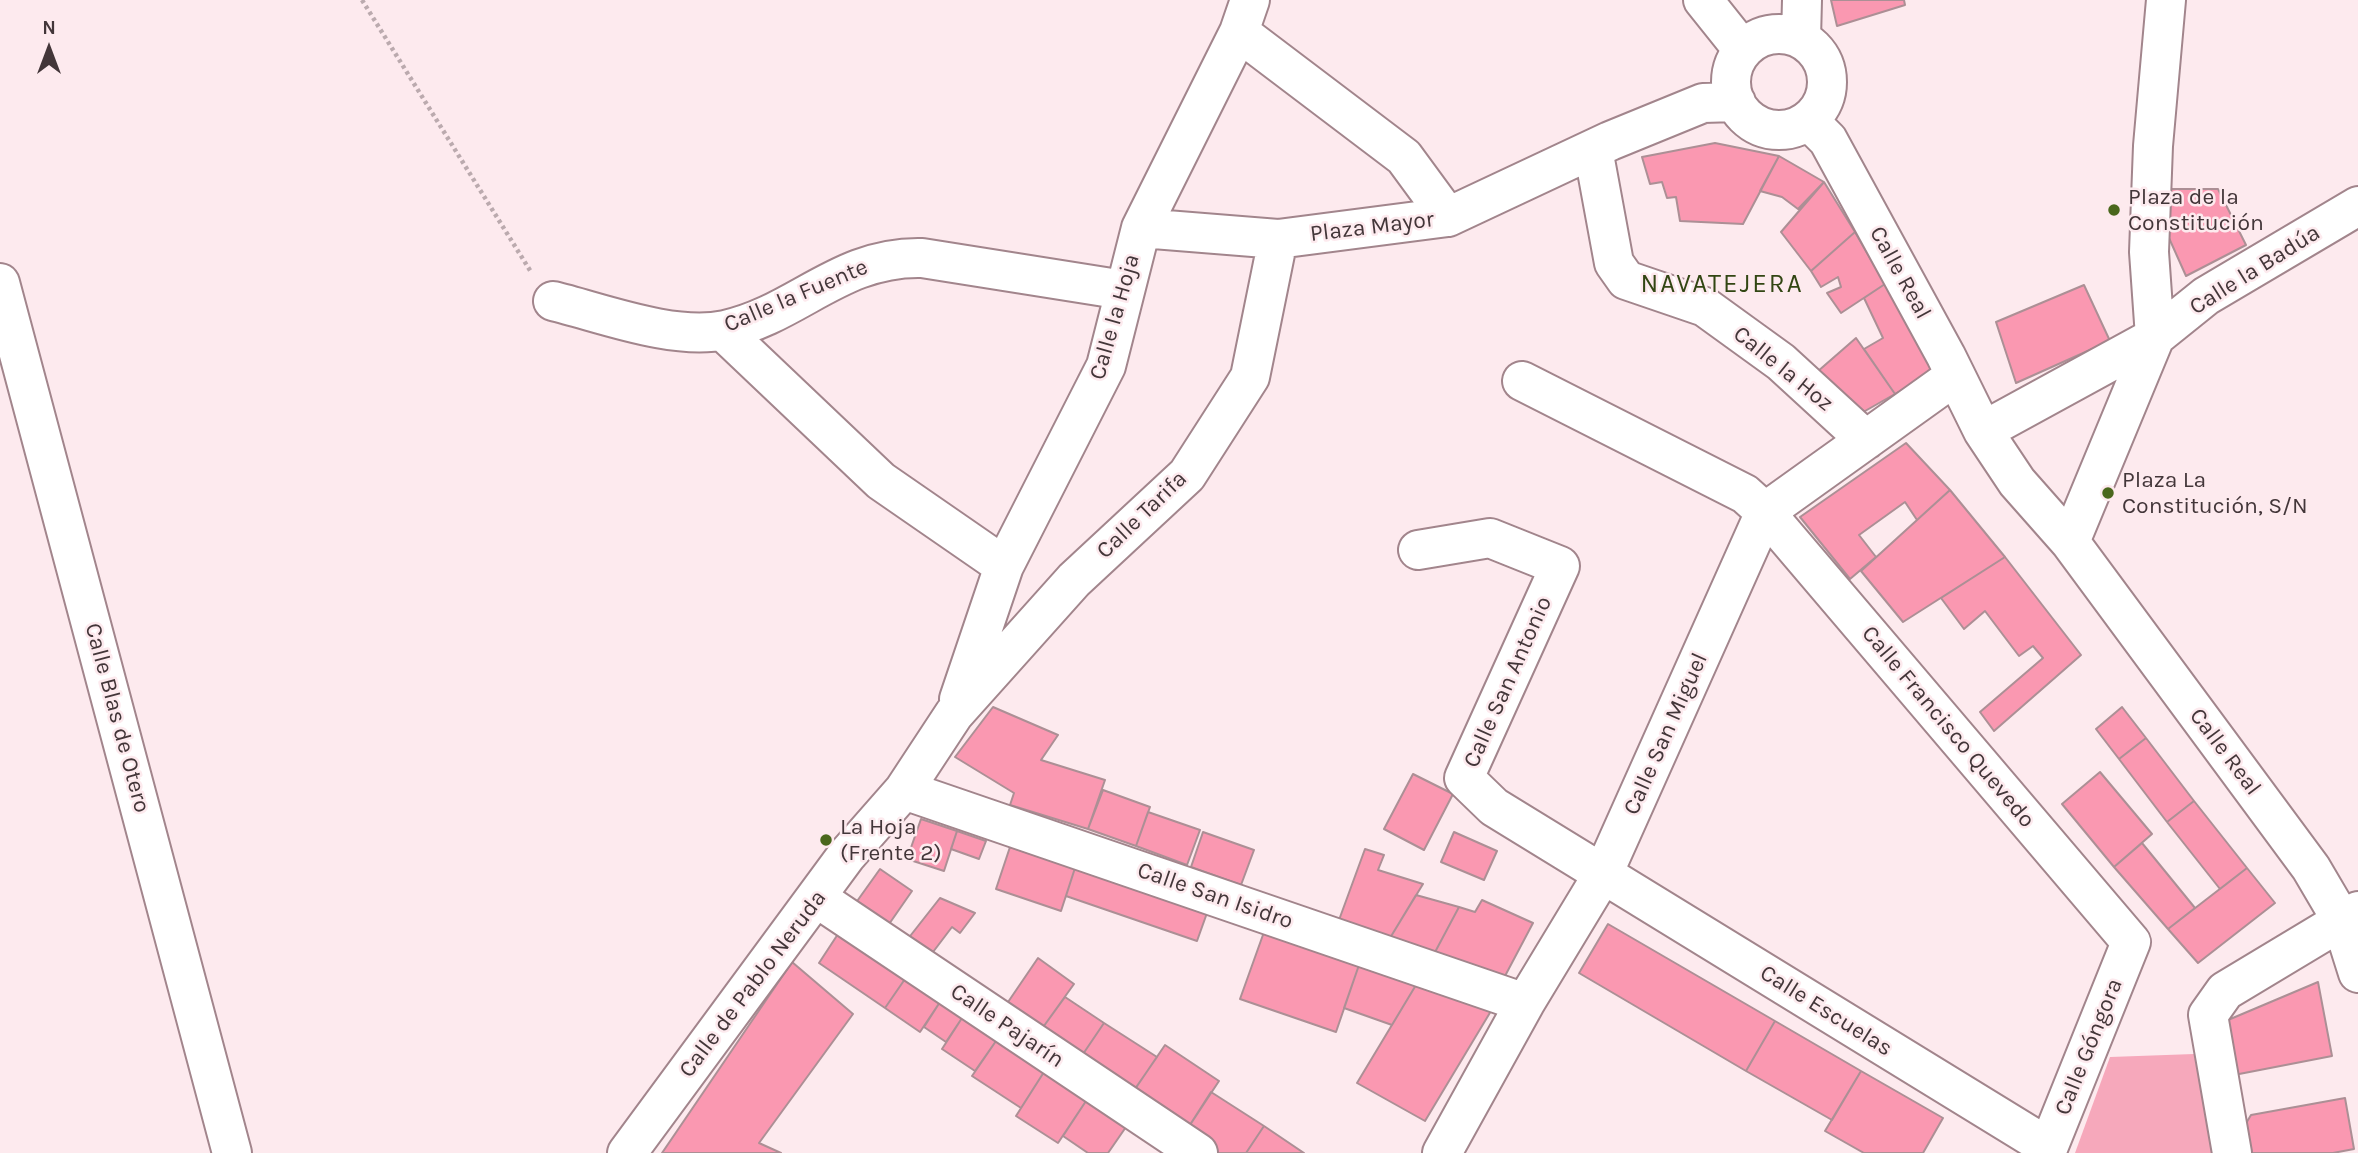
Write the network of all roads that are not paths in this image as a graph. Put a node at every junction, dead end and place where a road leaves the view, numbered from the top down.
1 (1703, 0) edge
2 (1802, 0) edge
3 (2166, 0) edge
4 (1245, 16) edge
5 (1801, 40) junction
6 (1743, 50) junction
7 (1736, 103) junction
8 (1808, 121) junction
9 (1593, 149) junction
10 (2358, 206) edge
11 (1448, 217) junction
12 (1141, 228) junction
13 (1278, 239) junction
14 (0, 283) edge
15 (1124, 290) junction
16 (553, 300) road end
17 (723, 331) junction
18 (2155, 337) junction
19 (1955, 376) junction
20 (1522, 381) dead end
21 (1983, 431) junction
22 (1866, 440) junction
23 (1765, 512) junction
24 (2070, 542) junction
25 (1418, 550) dead end
26 (1004, 566) junction
27 (954, 714) junction
28 (904, 790) junction
29 (1604, 874) junction
30 (817, 898) junction
31 (2349, 915) edge
32 (2131, 942) joint
33 (2358, 973) edge
34 (1525, 1003) junction
35 (2047, 1150) edge
36 (232, 1153) edge
37 (627, 1153) edge
38 (1198, 1153) edge
39 (1442, 1153) edge
40 (2232, 1153) edge

1 - 6 street
2 - 5 street
3 - 18 street
4 - 11 street, Plaza Mayor
4 - 12 street, Calle la Hoja
5 - 6 street
5 - 8 street
6 - 7 street
7 - 8 street
7 - 9 street
8 - 19 street, Calle Real
9 - 11 street
9 - 22 street, Calle la Hoz
10 - 18 street, Calle la Badúa
11 - 13 street, Plaza Mayor
12 - 13 street, Plaza Mayor
12 - 15 street, Calle la Hoja
13 - 27 street, Calle Tarifa
14 - 36 street, Calle Blas de Otero
15 - 17 street, Calle la Fuente
15 - 26 street, Calle la Hoja
16 - 17 street, Calle la Fuente
17 - 26 street
18 - 21 street, Calle la Badúa
18 - 24 street, Calle la Badúa
19 - 21 street, Calle Real
19 - 22 street
20 - 23 street, Calle Francisco Quevedo
21 - 24 street
22 - 23 street
23 - 29 street, Calle San Miguel
23 - 32 street, Calle Francisco Quevedo
24 - 31 street, Calle Real
25 - 29 street, Calle San Antonio
26 - 27 street, Calle la Hoja
27 - 28 street, Calle de Pablo Neruda
28 - 30 street, Calle de Pablo Neruda
28 - 34 street, Calle San Isidro
29 - 34 street, Calle San Miguel
29 - 35 street, Calle Escuelas
30 - 37 street, Calle de Pablo Neruda
30 - 38 street, Calle Pajarín
31 - 33 street, Calle Real
31 - 40 street
32 - 35 street, Calle Góngora
34 - 39 street, Calle San Miguel

